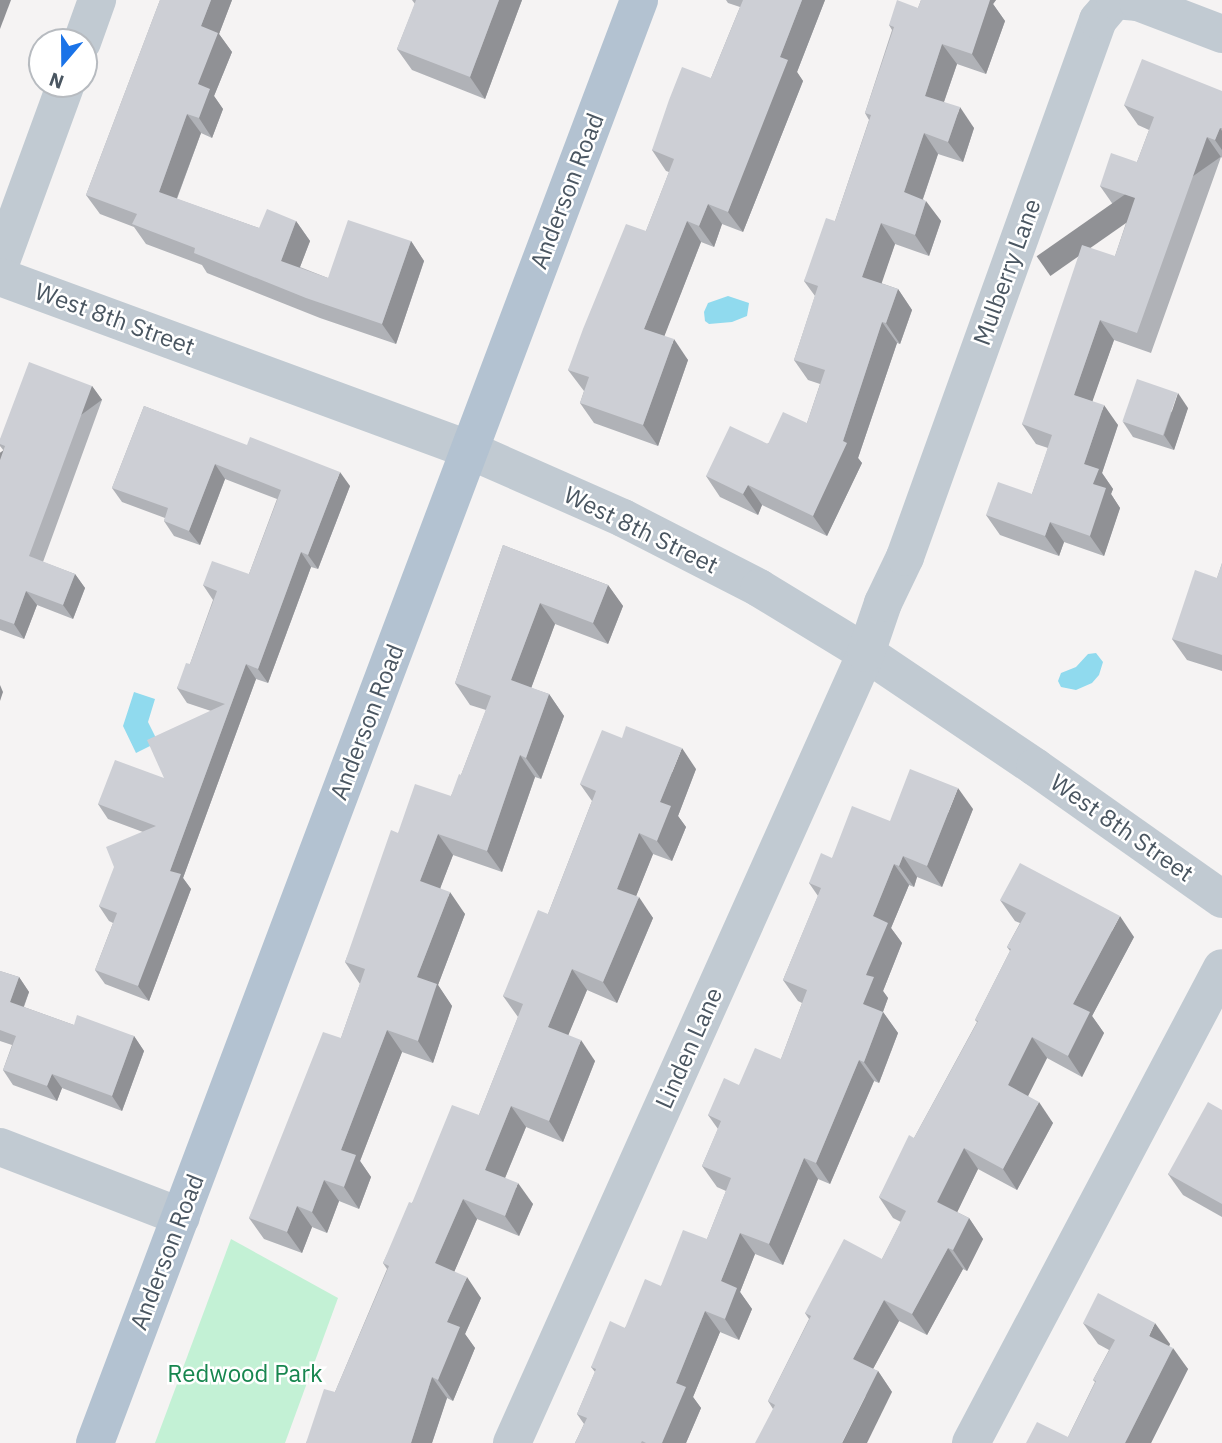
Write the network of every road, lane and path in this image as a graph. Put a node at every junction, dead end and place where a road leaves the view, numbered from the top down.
1 (97, 0) edge
2 (639, 0) edge
3 (87, 28) edge
4 (1222, 34) edge
5 (61, 98) edge
6 (0, 264) edge
7 (0, 277) edge
8 (469, 450) junction
9 (866, 653) junction
10 (1222, 899) edge
11 (1222, 968) edge
12 (0, 1147) edge
13 (181, 1217) junction
14 (95, 1443) edge
15 (512, 1443) edge
16 (971, 1443) edge

1 - 3 street
2 - 8 main road, Anderson Road
4 - 9 street, Mulberry Lane
5 - 6 street
7 - 8 street, West 8th Street
8 - 9 street, West 8th Street
8 - 13 main road, Anderson Road
9 - 10 street, West 8th Street
9 - 15 street, Linden Lane
11 - 16 street
12 - 13 street
13 - 14 main road, Anderson Road

